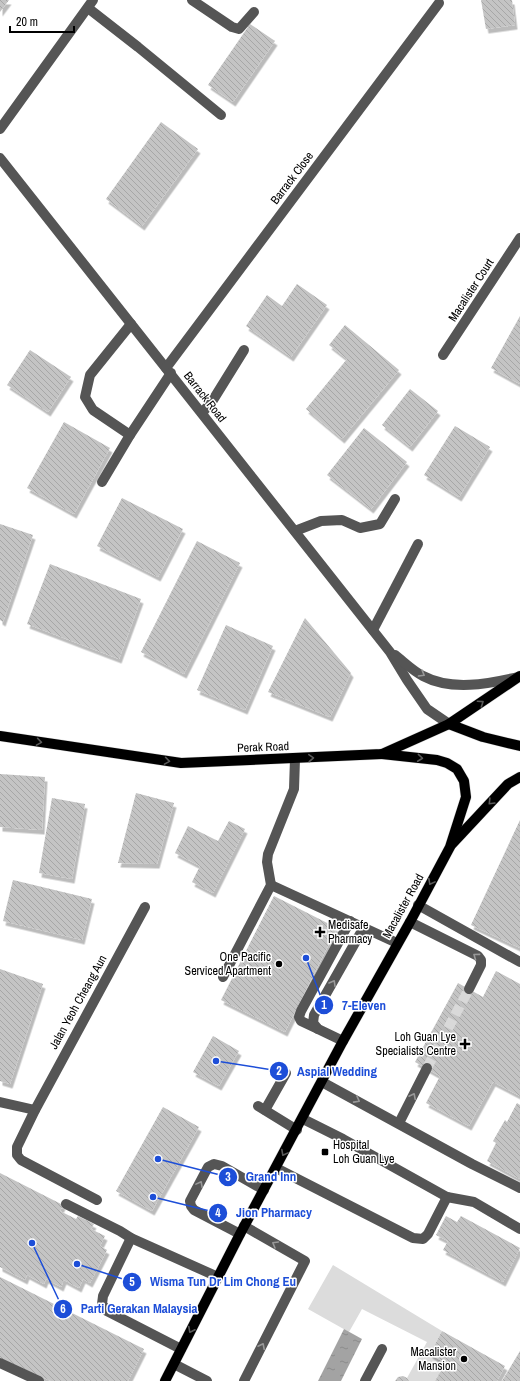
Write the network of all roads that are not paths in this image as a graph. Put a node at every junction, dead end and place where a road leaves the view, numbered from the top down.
1 (192, 0) edge
2 (439, 3) dead end
3 (91, 4) edge
4 (254, 12) dead end
5 (221, 115) dead end
6 (0, 129) edge
7 (0, 158) edge
8 (520, 238) edge
9 (131, 324) junction
10 (244, 350) dead end
11 (443, 356) dead end
12 (168, 371) junction
13 (202, 413) junction
14 (130, 435) junction
15 (102, 482) dead end
16 (395, 499) dead end
17 (295, 530) junction
18 (418, 544) dead end
19 (373, 630) junction
20 (390, 652) junction
21 (520, 676) edge
22 (449, 724) junction
23 (0, 736) edge
24 (520, 746) edge
25 (382, 754) junction
26 (295, 759) junction
27 (520, 776) edge
28 (450, 847) junction
29 (271, 885) junction
30 (418, 905) junction
31 (145, 908) dead end
32 (350, 921) junction
33 (410, 922) junction
34 (364, 927) junction
35 (397, 943) junction
36 (520, 962) edge
37 (224, 977) dead end
38 (469, 989) tunnel mouth
39 (318, 1029) junction
40 (343, 1041) junction
41 (427, 1068) tunnel mouth
42 (286, 1073) dead end
43 (322, 1082) junction
44 (0, 1102) edge
45 (35, 1110) junction
46 (303, 1119) junction
47 (399, 1123) junction
48 (297, 1130) junction
49 (276, 1168) junction
50 (520, 1188) edge
51 (264, 1190) junction
52 (447, 1197) junction
53 (97, 1200) dead end
54 (66, 1204) dead end
55 (520, 1229) edge
56 (242, 1230) junction
57 (131, 1238) junction
58 (218, 1277) junction
59 (181, 1349) junction
60 (382, 1349) dead end
61 (0, 1363) edge
62 (174, 1364) junction
63 (39, 1381) edge
64 (165, 1381) edge
65 (207, 1381) edge
66 (244, 1381) edge
67 (365, 1381) edge

1 - 4 street
2 - 12 street, Barrack Close
3 - 5 street
3 - 6 street
7 - 9 street, Barrack Road
8 - 11 street, Macalister Court
9 - 12 street, Barrack Road
9 - 14 street
10 - 13 street
12 - 13 street, Barrack Road
12 - 14 street, Barrack Close
13 - 17 street, Barrack Road
14 - 15 street, Barrack Close
16 - 17 street
17 - 19 street, Barrack Road
18 - 19 street
19 - 20 street, Barrack Road
20 -> 21 street, Barrack Road
20 - 22 street, Barrack Road
22 -> 21 main road
22 - 24 main road
22 - 25 main road, Perak Road
23 -> 26 main road, Perak Road
26 -> 25 main road, Perak Road
25 -> 28 main road
26 - 29 street
27 -> 28 main road
28 -> 30 main road, Macalister Road
29 - 32 street
29 - 37 street
30 - 33 main road, Macalister Road
30 - 36 street
31 - 45 street, Jalan Yeoh Cheang Aun
32 - 34 street
32 - 39 street
33 - 35 main road, Macalister Road
38 -> 33 street
34 - 35 street
39 -> 34 street
35 - 40 main road, Macalister Road
39 - 40 street
40 - 43 main road, Macalister Road
47 -> 41 street
42 - 48 street
43 - 46 main road, Macalister Road
43 -> 47 street
44 - 45 street
45 - 53 street, Jalan Yeoh Cheang Aun
46 - 48 main road, Macalister Road
46 - 52 street
47 - 50 street
48 -> 49 main road, Macalister Road
49 - 51 main road, Macalister Road
49 - 52 street
51 - 56 main road, Macalister Road
56 -> 51 street
52 - 55 street
54 - 57 street
56 - 58 main road, Macalister Road
66 -> 56 street
57 - 58 street
57 - 59 street
58 -> 59 main road, Macalister Road
59 - 62 main road, Macalister Road
60 - 67 street
61 - 63 street
62 - 64 main road, Macalister Road
62 - 65 street

